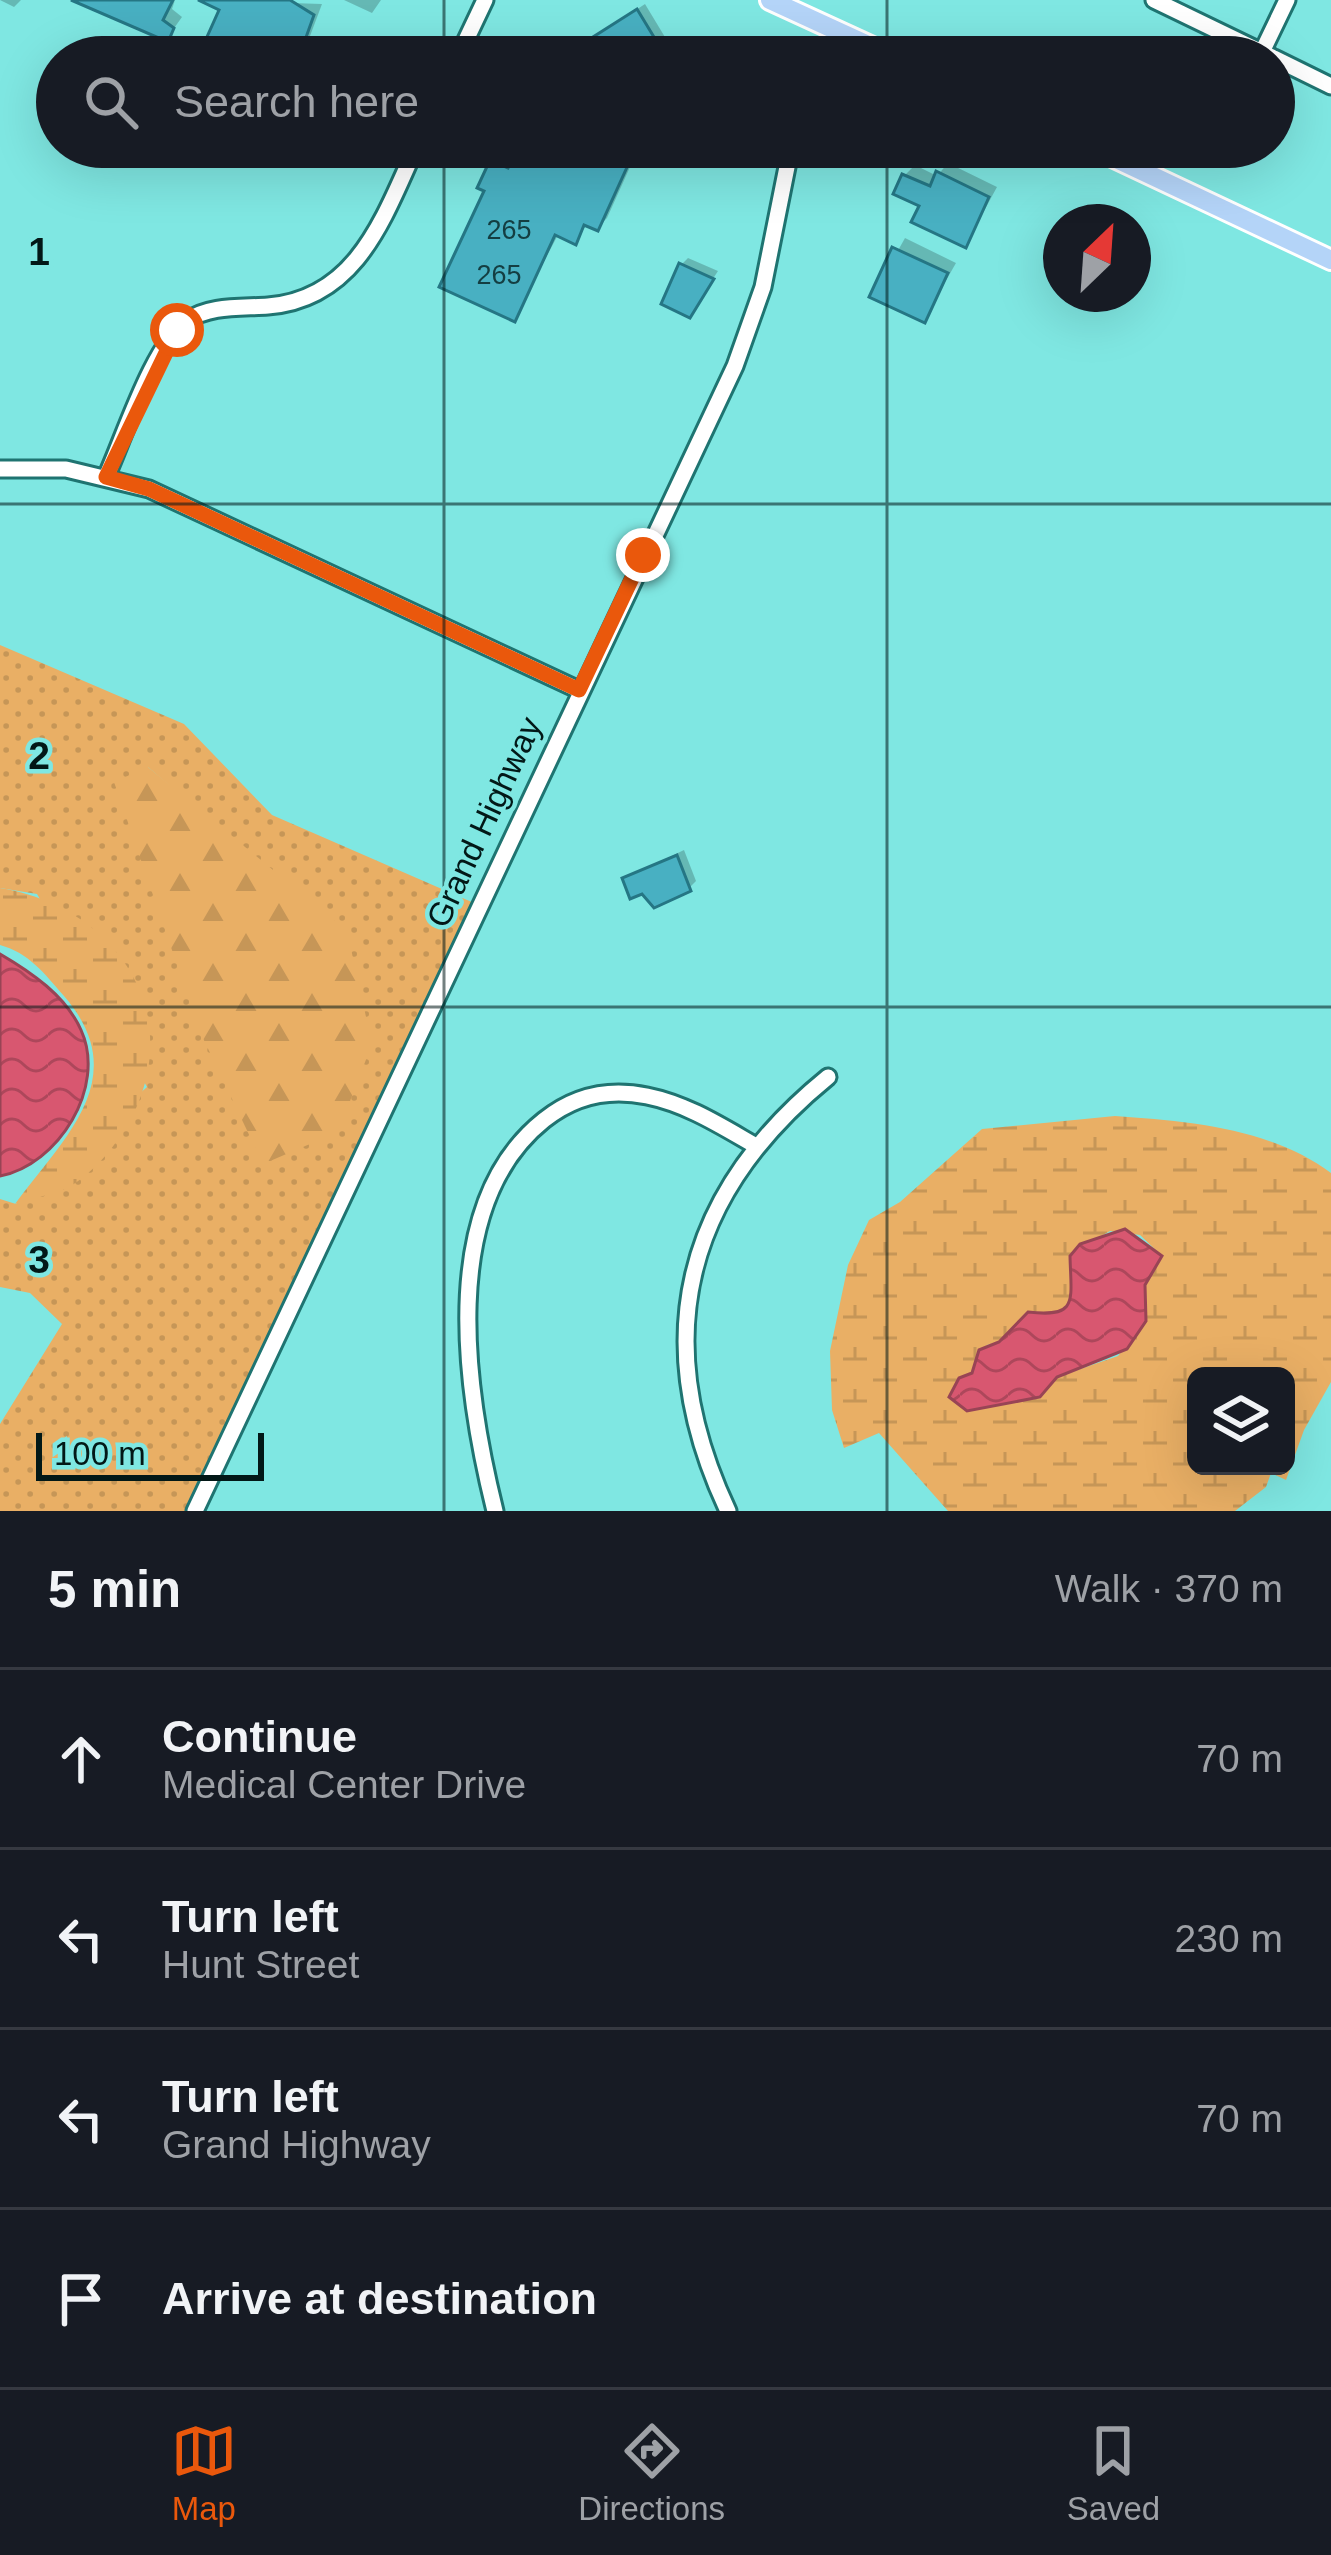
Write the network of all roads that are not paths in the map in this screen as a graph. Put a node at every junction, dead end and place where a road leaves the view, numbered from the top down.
1 (485, 0) edge
2 (770, 0) edge
3 (1154, 0) edge
4 (1287, 0) edge
5 (835, 31) junction
6 (468, 36) edge
7 (833, 36) edge
8 (846, 36) edge
9 (1228, 36) edge
10 (1275, 36) edge
11 (1295, 69) edge
12 (1331, 86) edge
13 (406, 168) edge
14 (785, 168) edge
15 (1136, 168) edge
16 (1331, 260) edge
17 (0, 469) edge
18 (106, 477) junction
19 (579, 690) junction
20 (828, 1077) dead end
21 (756, 1146) junction
22 (195, 1511) edge
23 (495, 1511) edge
24 (728, 1511) edge

1 - 6 street
2 - 5 main road
3 - 9 street
4 - 10 street
5 - 7 street
5 - 8 main road
11 - 12 street
13 - 18 street
14 - 19 street, Grand Highway
15 - 16 main road
17 - 18 street
18 - 19 street
19 - 22 street, Grand Highway
20 - 21 street
21 - 23 street
21 - 24 street

